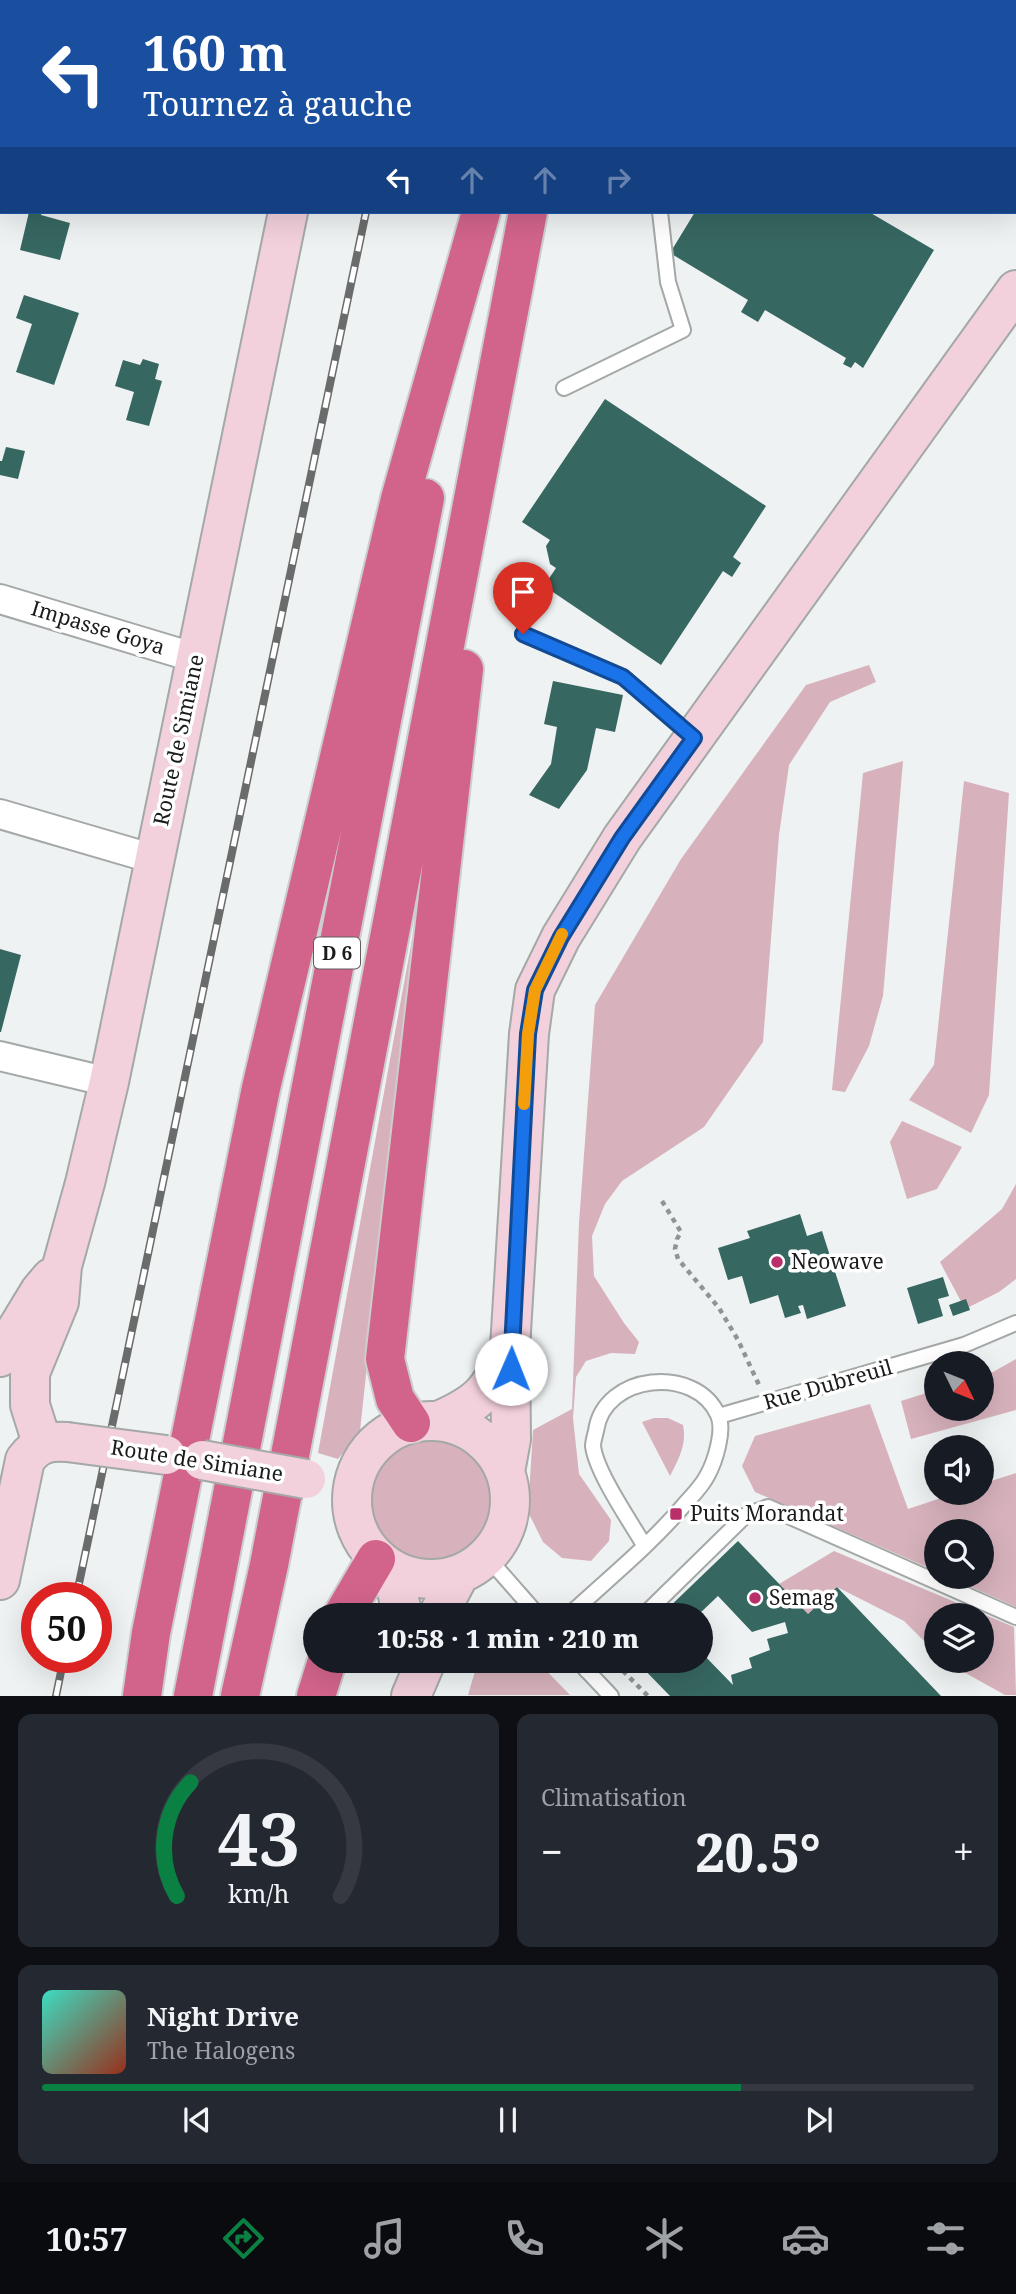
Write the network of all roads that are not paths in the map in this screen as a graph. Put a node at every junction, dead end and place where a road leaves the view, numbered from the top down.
1 (288, 214) edge
2 (482, 214) edge
3 (483, 214) edge
4 (530, 214) edge
5 (530, 214) edge
6 (660, 214) edge
7 (1016, 290) edge
8 (564, 388) dead end
9 (0, 599) edge
10 (523, 634) dead end
11 (196, 658) junction
12 (694, 738) junction
13 (0, 814) edge
14 (155, 859) junction
15 (0, 1056) edge
16 (108, 1082) junction
17 (23, 1323) edge
18 (1016, 1323) edge
19 (510, 1348) junction
20 (0, 1357) edge
21 (719, 1416) junction
22 (424, 1422) junction
23 (33, 1447) edge
24 (185, 1457) junction
25 (505, 1472) junction
26 (352, 1487) junction
27 (7, 1514) edge
28 (644, 1545) junction
29 (383, 1564) junction
30 (473, 1566) junction
31 (0, 1580) edge
32 (352, 1603) edge
33 (398, 1603) edge
34 (447, 1603) edge
35 (522, 1603) edge
36 (582, 1603) edge
37 (656, 1603) edge
38 (1016, 1617) edge
39 (323, 1673) edge
40 (407, 1673) edge
41 (421, 1673) edge
42 (594, 1673) edge
43 (142, 1696) edge
44 (192, 1696) edge
45 (240, 1696) edge
46 (316, 1696) edge
47 (410, 1696) edge
48 (611, 1696) edge

1 - 11 main road, Route de Simiane
2 - 24 highway
3 - 44 highway, D 6
4 - 22 highway
5 - 45 highway, D 6
6 - 8 lane
7 - 12 main road
9 - 11 street, Impasse Goya
10 - 12 lane
11 - 14 main road, Route de Simiane
12 - 19 main road
13 - 14 street
14 - 16 main road, Route de Simiane
15 - 16 street
16 - 17 main road, Route de Simiane
17 - 20 main road, Route de Simiane
17 - 23 main road, Route de Simiane
18 - 21 lane, Rue Dubreuil
19 - 22 main road
19 - 25 main road
21 - 28 lane
21 - 28 lane
22 - 25 main road
22 - 26 main road
23 - 24 main road, Route de Simiane, bridge
23 - 27 main road
24 - 26 main road, Route de Simiane, bridge
24 - 43 highway
25 - 30 main road
26 - 29 main road
27 - 31 main road
28 - 36 lane
29 - 30 main road
29 - 32 highway
29 - 33 main road
30 - 34 main road
30 - 35 lane
37 - 38 lane
39 - 46 highway
40 - 47 main road
41 - 47 main road
42 - 48 lane

